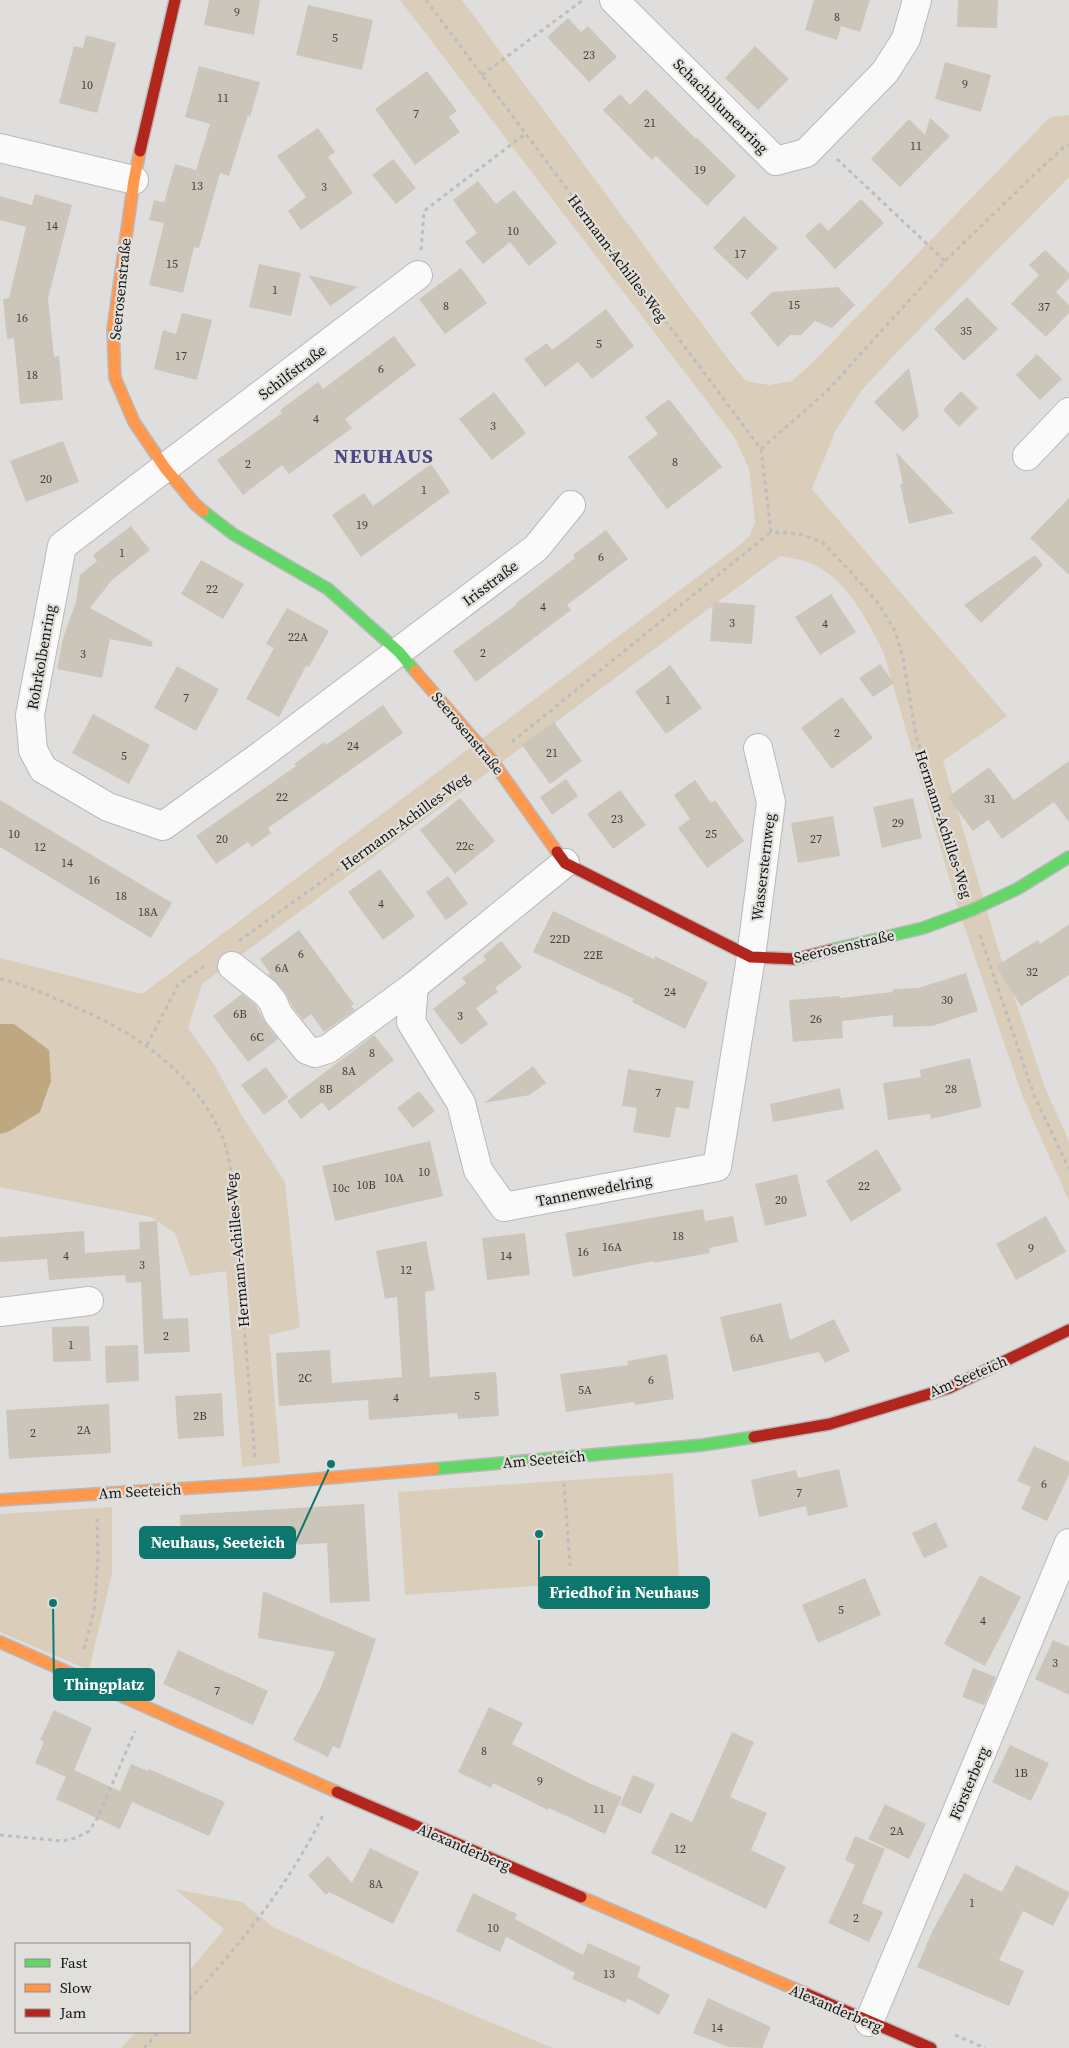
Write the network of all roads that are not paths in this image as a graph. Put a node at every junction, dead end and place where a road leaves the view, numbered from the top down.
1 (175, 0) edge
2 (614, 0) edge
3 (917, 0) edge
4 (0, 148) edge
5 (134, 180) junction
6 (418, 275) road end
7 (1069, 412) edge
8 (1026, 456) dead end
9 (165, 468) junction
10 (571, 505) dead end
11 (399, 652) junction
12 (758, 748) dead end
13 (1069, 857) edge
14 (565, 863) junction
15 (225, 957) road end
16 (752, 957) junction
17 (414, 986) junction
18 (89, 1301) dead end
19 (0, 1312) edge
20 (1069, 1330) edge
21 (0, 1500) edge
22 (1069, 1544) edge
23 (0, 1642) edge
24 (869, 2022) junction
25 (931, 2048) edge

1 - 5 street, Seerosenstraße
2 - 3 street, Schachblumenring
4 - 5 street
5 - 9 street, Seerosenstraße
6 - 9 street, Schilfstraße
7 - 8 street
9 - 11 street, Seerosenstraße
9 - 11 street, Rohrkolbenring
10 - 11 street, Irisstraße
11 - 14 street, Seerosenstraße
12 - 16 street, Wassersternweg
13 - 16 street, Seerosenstraße
14 - 16 street, Seerosenstraße
14 - 17 street
15 - 17 street
16 - 17 street, Tannenwedelring
18 - 19 street
20 - 21 street, Am Seeteich
22 - 24 street, Försterberg
23 - 24 street, Alexanderberg
24 - 25 street, Alexanderberg

